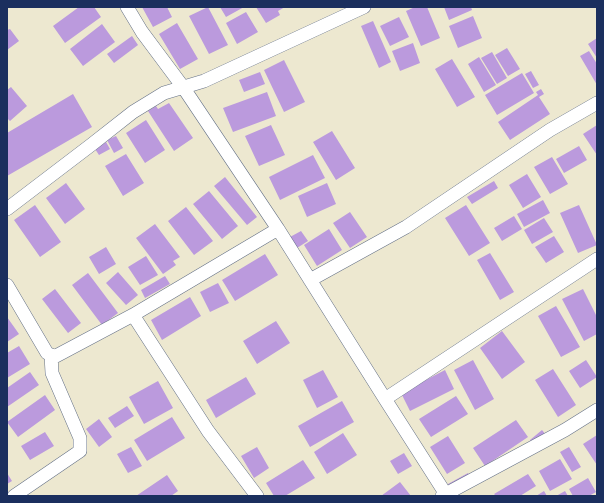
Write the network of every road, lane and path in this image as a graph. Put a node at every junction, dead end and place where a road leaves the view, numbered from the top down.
1 (127, 7) edge
2 (364, 7) edge
3 (183, 87) junction
4 (597, 103) edge
5 (7, 209) edge
6 (278, 229) junction
7 (597, 259) edge
8 (310, 280) junction
9 (7, 285) edge
10 (133, 315) junction
11 (51, 355) junction
12 (384, 399) junction
13 (597, 410) edge
14 (445, 495) edge
15 (14, 496) edge
16 (257, 496) edge

1 - 3 street
2 - 3 street
3 - 5 street
3 - 6 street
4 - 8 street
6 - 8 street
6 - 10 street
7 - 12 street
8 - 12 street
9 - 11 street
10 - 11 street
10 - 16 street
11 - 15 street
12 - 14 street
13 - 14 street

